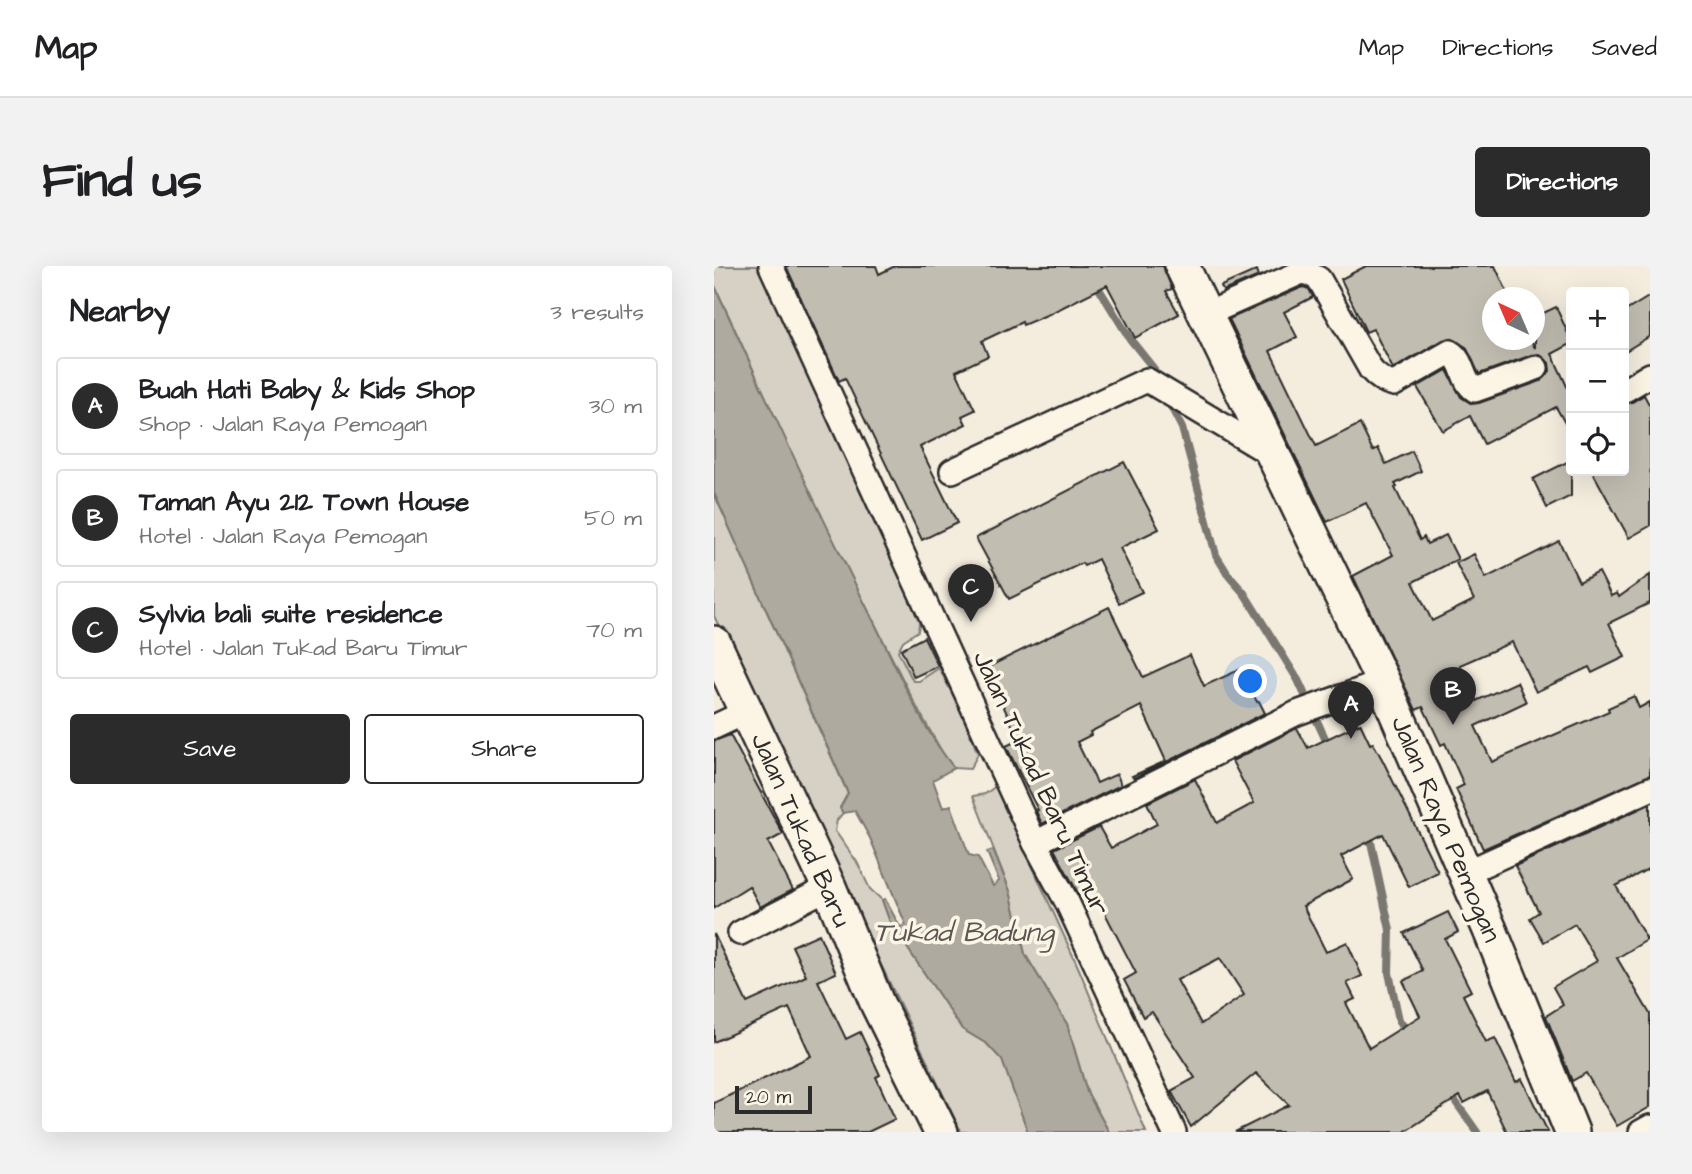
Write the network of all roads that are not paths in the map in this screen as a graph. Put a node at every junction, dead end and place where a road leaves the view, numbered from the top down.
1 (771, 266) edge
2 (1182, 266) edge
3 (1207, 314) junction
4 (1536, 368) dead end
5 (1650, 375) edge
6 (1629, 388) edge
7 (1275, 457) junction
8 (952, 471) dead end
9 (716, 652) edge
10 (1383, 682) junction
11 (748, 711) junction
12 (714, 727) edge
13 (1650, 789) edge
14 (1035, 843) junction
15 (1465, 873) junction
16 (829, 887) junction
17 (740, 933) dead end
18 (1650, 1127) edge
19 (941, 1132) edge
20 (1174, 1132) edge
21 (1572, 1132) edge
22 (1641, 1132) edge

1 - 14 street, Jalan Tukad Baru Timur
2 - 3 street, Jalan Raya Pemogan
3 - 4 street
3 - 7 street, Jalan Raya Pemogan
5 - 6 street
7 - 8 street
7 - 10 street, Jalan Raya Pemogan
9 - 11 street, Jalan Tukad Baru
10 - 14 street
10 - 15 street, Jalan Raya Pemogan
11 - 12 street
11 - 16 street, Jalan Tukad Baru
13 - 15 street
14 - 20 street, Jalan Tukad Baru Timur
15 - 21 street, Jalan Raya Pemogan
16 - 17 street
16 - 19 street, Jalan Tukad Baru
18 - 22 street

